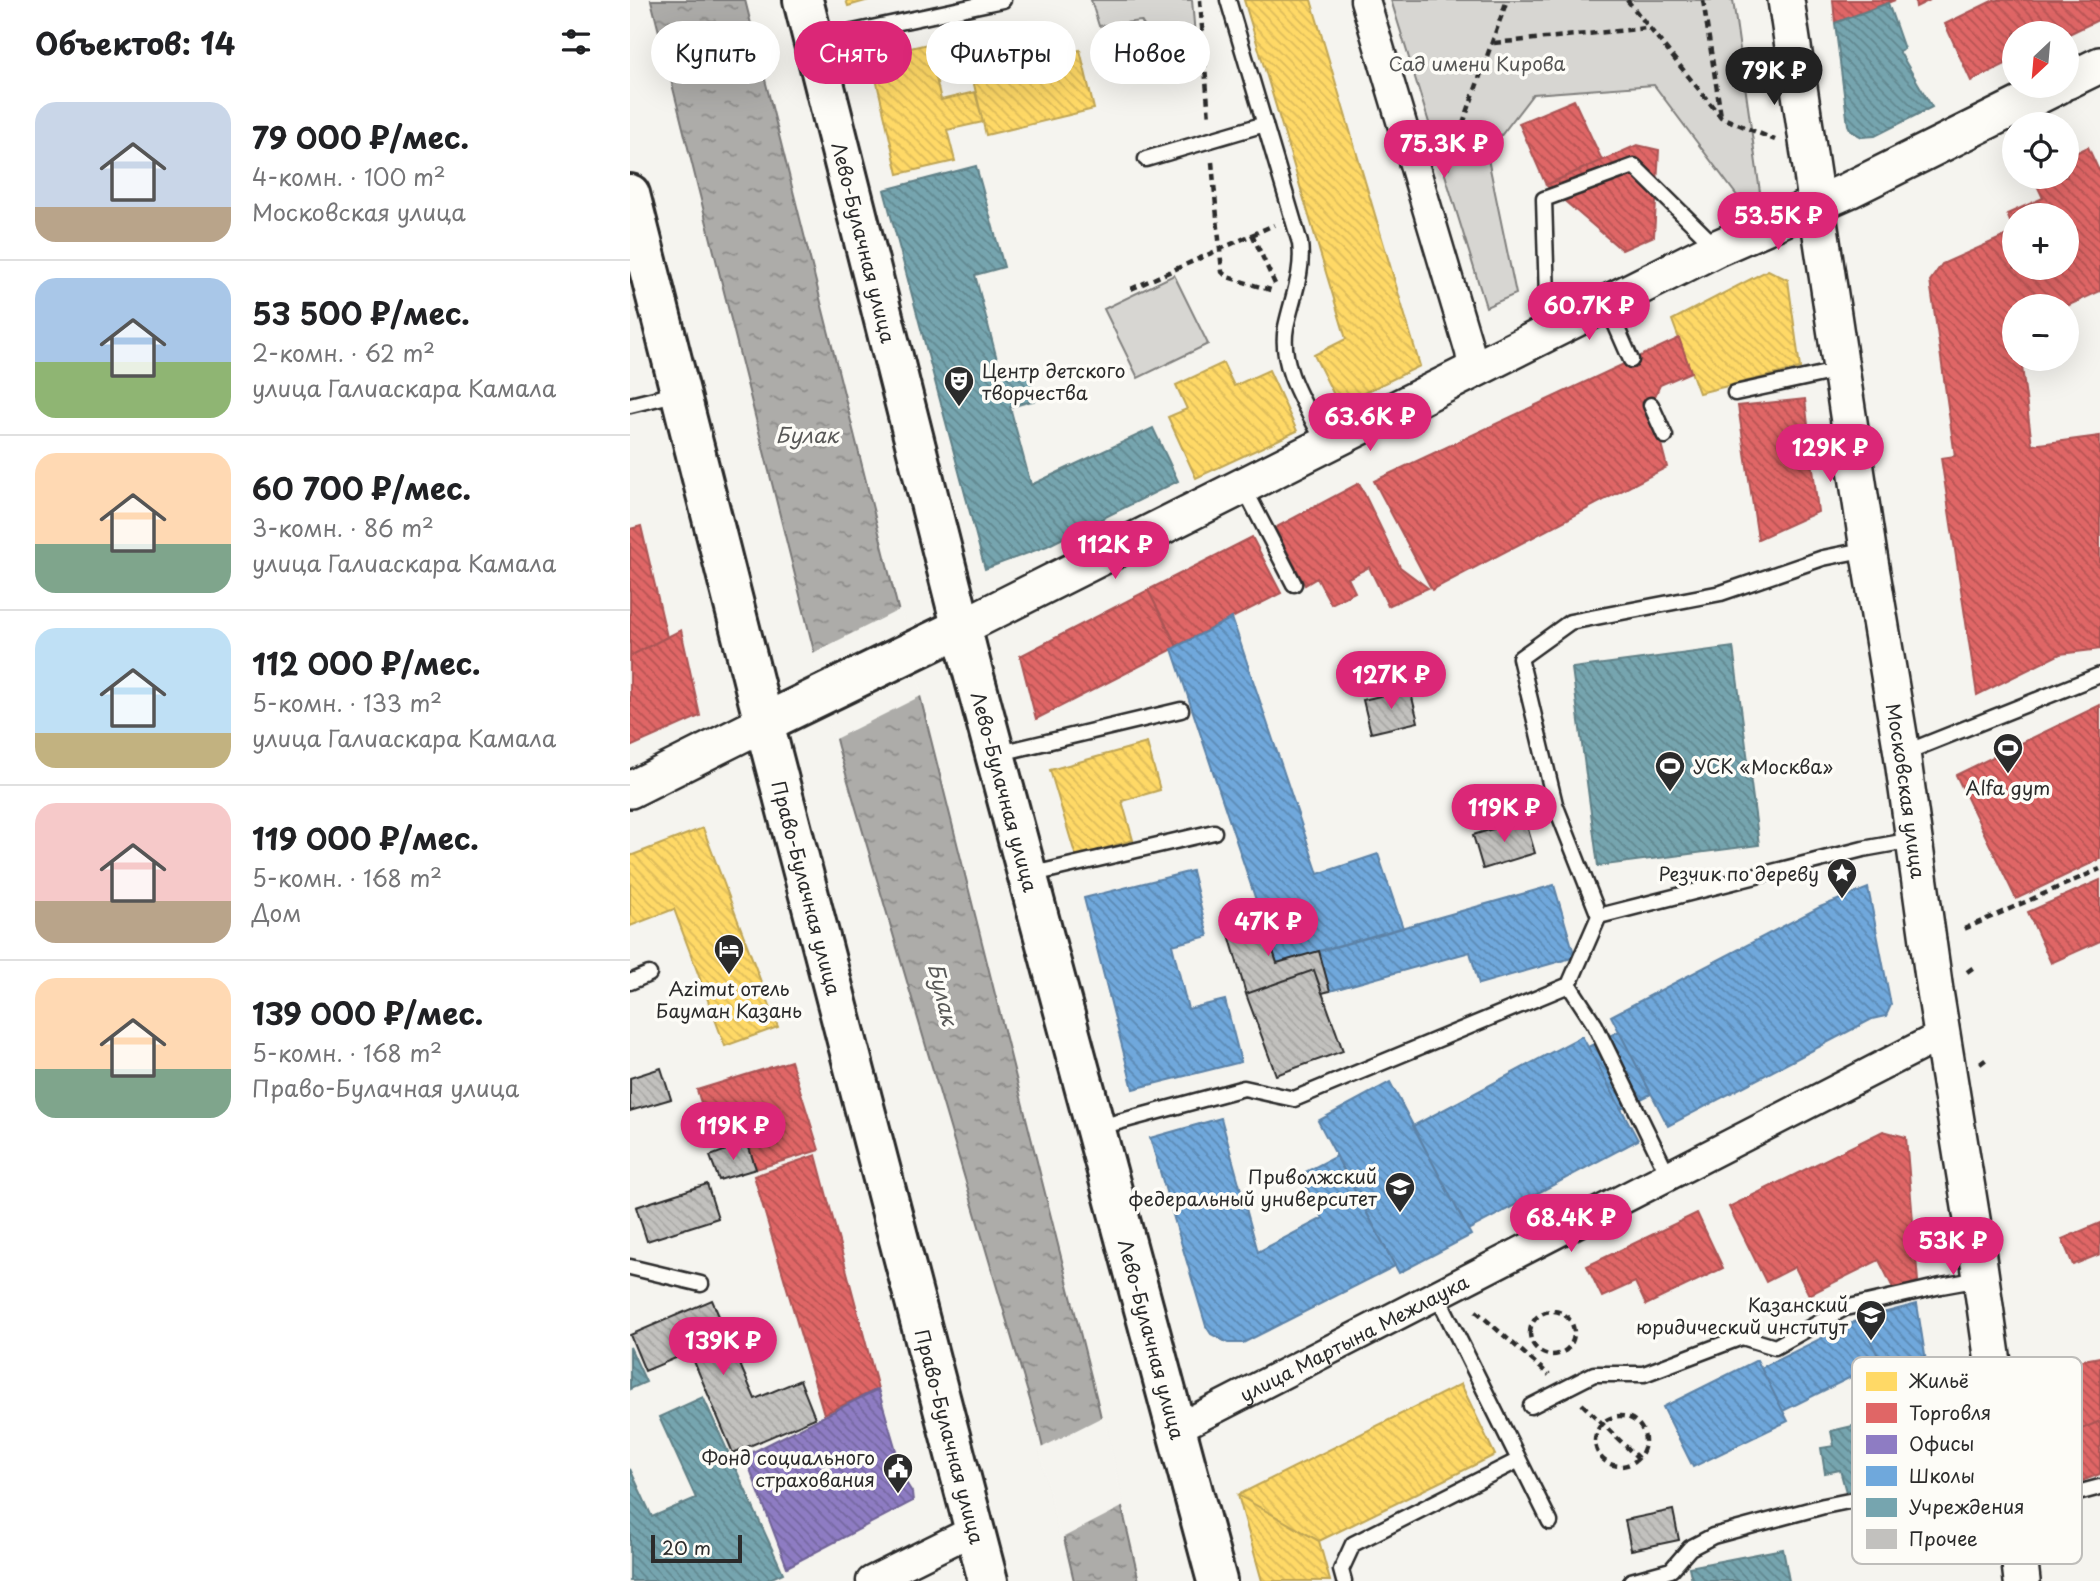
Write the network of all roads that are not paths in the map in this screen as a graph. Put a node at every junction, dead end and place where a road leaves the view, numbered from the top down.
1 (803, 0) edge
2 (1003, 0) edge
3 (1228, 0) edge
4 (1365, 0) edge
5 (1786, 0) edge
6 (808, 21) edge
7 (905, 21) edge
8 (2100, 65) edge
9 (2079, 75) edge
10 (823, 84) edge
11 (2034, 98) edge
12 (1265, 124) junction
13 (1146, 159) dead end
14 (630, 194) edge
15 (1817, 205) junction
16 (1717, 248) junction
17 (1606, 303) junction
18 (1548, 332) junction
19 (1631, 360) dead end
20 (1841, 370) junction
21 (1473, 371) junction
22 (680, 393) junction
23 (1735, 393) dead end
24 (630, 405) edge
25 (1651, 405) dead end
26 (1665, 436) dead end
27 (1325, 444) junction
28 (1243, 485) junction
29 (1868, 549) junction
30 (1294, 584) dead end
31 (951, 632) junction
32 (2100, 676) edge
33 (1181, 710) dead end
34 (764, 723) junction
35 (1902, 753) junction
36 (995, 754) junction
37 (630, 789) edge
38 (1214, 832) dead end
39 (1913, 840) junction
40 (1027, 875) junction
41 (1599, 916) junction
42 (649, 974) dead end
43 (630, 982) edge
44 (1569, 985) junction
45 (1942, 1035) junction
46 (1095, 1129) junction
47 (1669, 1177) junction
48 (630, 1267) edge
49 (1981, 1279) junction
50 (701, 1284) dead end
51 (1437, 1295) junction
52 (1992, 1357) edge
53 (1531, 1406) dead end
54 (1176, 1429) junction
55 (1519, 1460) junction
56 (2100, 1487) edge
57 (2082, 1492) edge
58 (1852, 1500) edge
59 (1550, 1522) dead end
60 (974, 1530) junction
61 (871, 1581) edge
62 (988, 1581) edge
63 (1217, 1581) edge
64 (1344, 1581) edge
65 (1631, 1581) edge

1 - 6 main road, Лево-Булачная улица
2 - 7 lane
3 - 12 lane
4 - 21 street
5 - 15 street, Московская улица
8 - 9 street
10 - 31 main road, Лево-Булачная улица
11 - 15 street
12 - 13 lane
12 - 27 lane
14 - 22 main road, Право-Булачная улица
15 - 16 street
15 - 20 street, Московская улица
16 - 17 street
16 - 18 lane
17 - 18 street
17 - 19 lane
18 - 21 street
20 - 23 lane
20 - 29 street, Московская улица
21 - 27 street
22 - 24 lane
22 - 34 main road, Право-Булачная улица
25 - 26 lane
27 - 28 street
28 - 30 lane
28 - 31 street
29 - 35 street, Московская улица
29 - 41 lane
31 - 34 main road
31 - 36 main road, Лево-Булачная улица
32 - 35 lane
33 - 36 lane
34 - 37 street
34 - 60 main road, Право-Булачная улица
35 - 39 street, Московская улица
36 - 40 main road, Лево-Булачная улица
38 - 40 lane
39 - 41 lane
39 - 45 street, Московская улица
40 - 46 main road, Лево-Булачная улица
41 - 44 lane
42 - 43 lane
44 - 46 lane
44 - 47 lane
45 - 47 street, улица Мартына Межлаука
45 - 49 street, Московская улица
46 - 54 main road, Лево-Булачная улица
47 - 51 street, улица Мартына Межлаука
48 - 50 lane
49 - 52 street, Московская улица
49 - 53 lane
51 - 54 street, улица Мартына Межлаука
51 - 55 lane
54 - 63 main road, Лево-Булачная улица
55 - 59 lane
55 - 64 lane
56 - 57 lane
58 - 65 lane
60 - 61 street
60 - 62 main road, Право-Булачная улица

